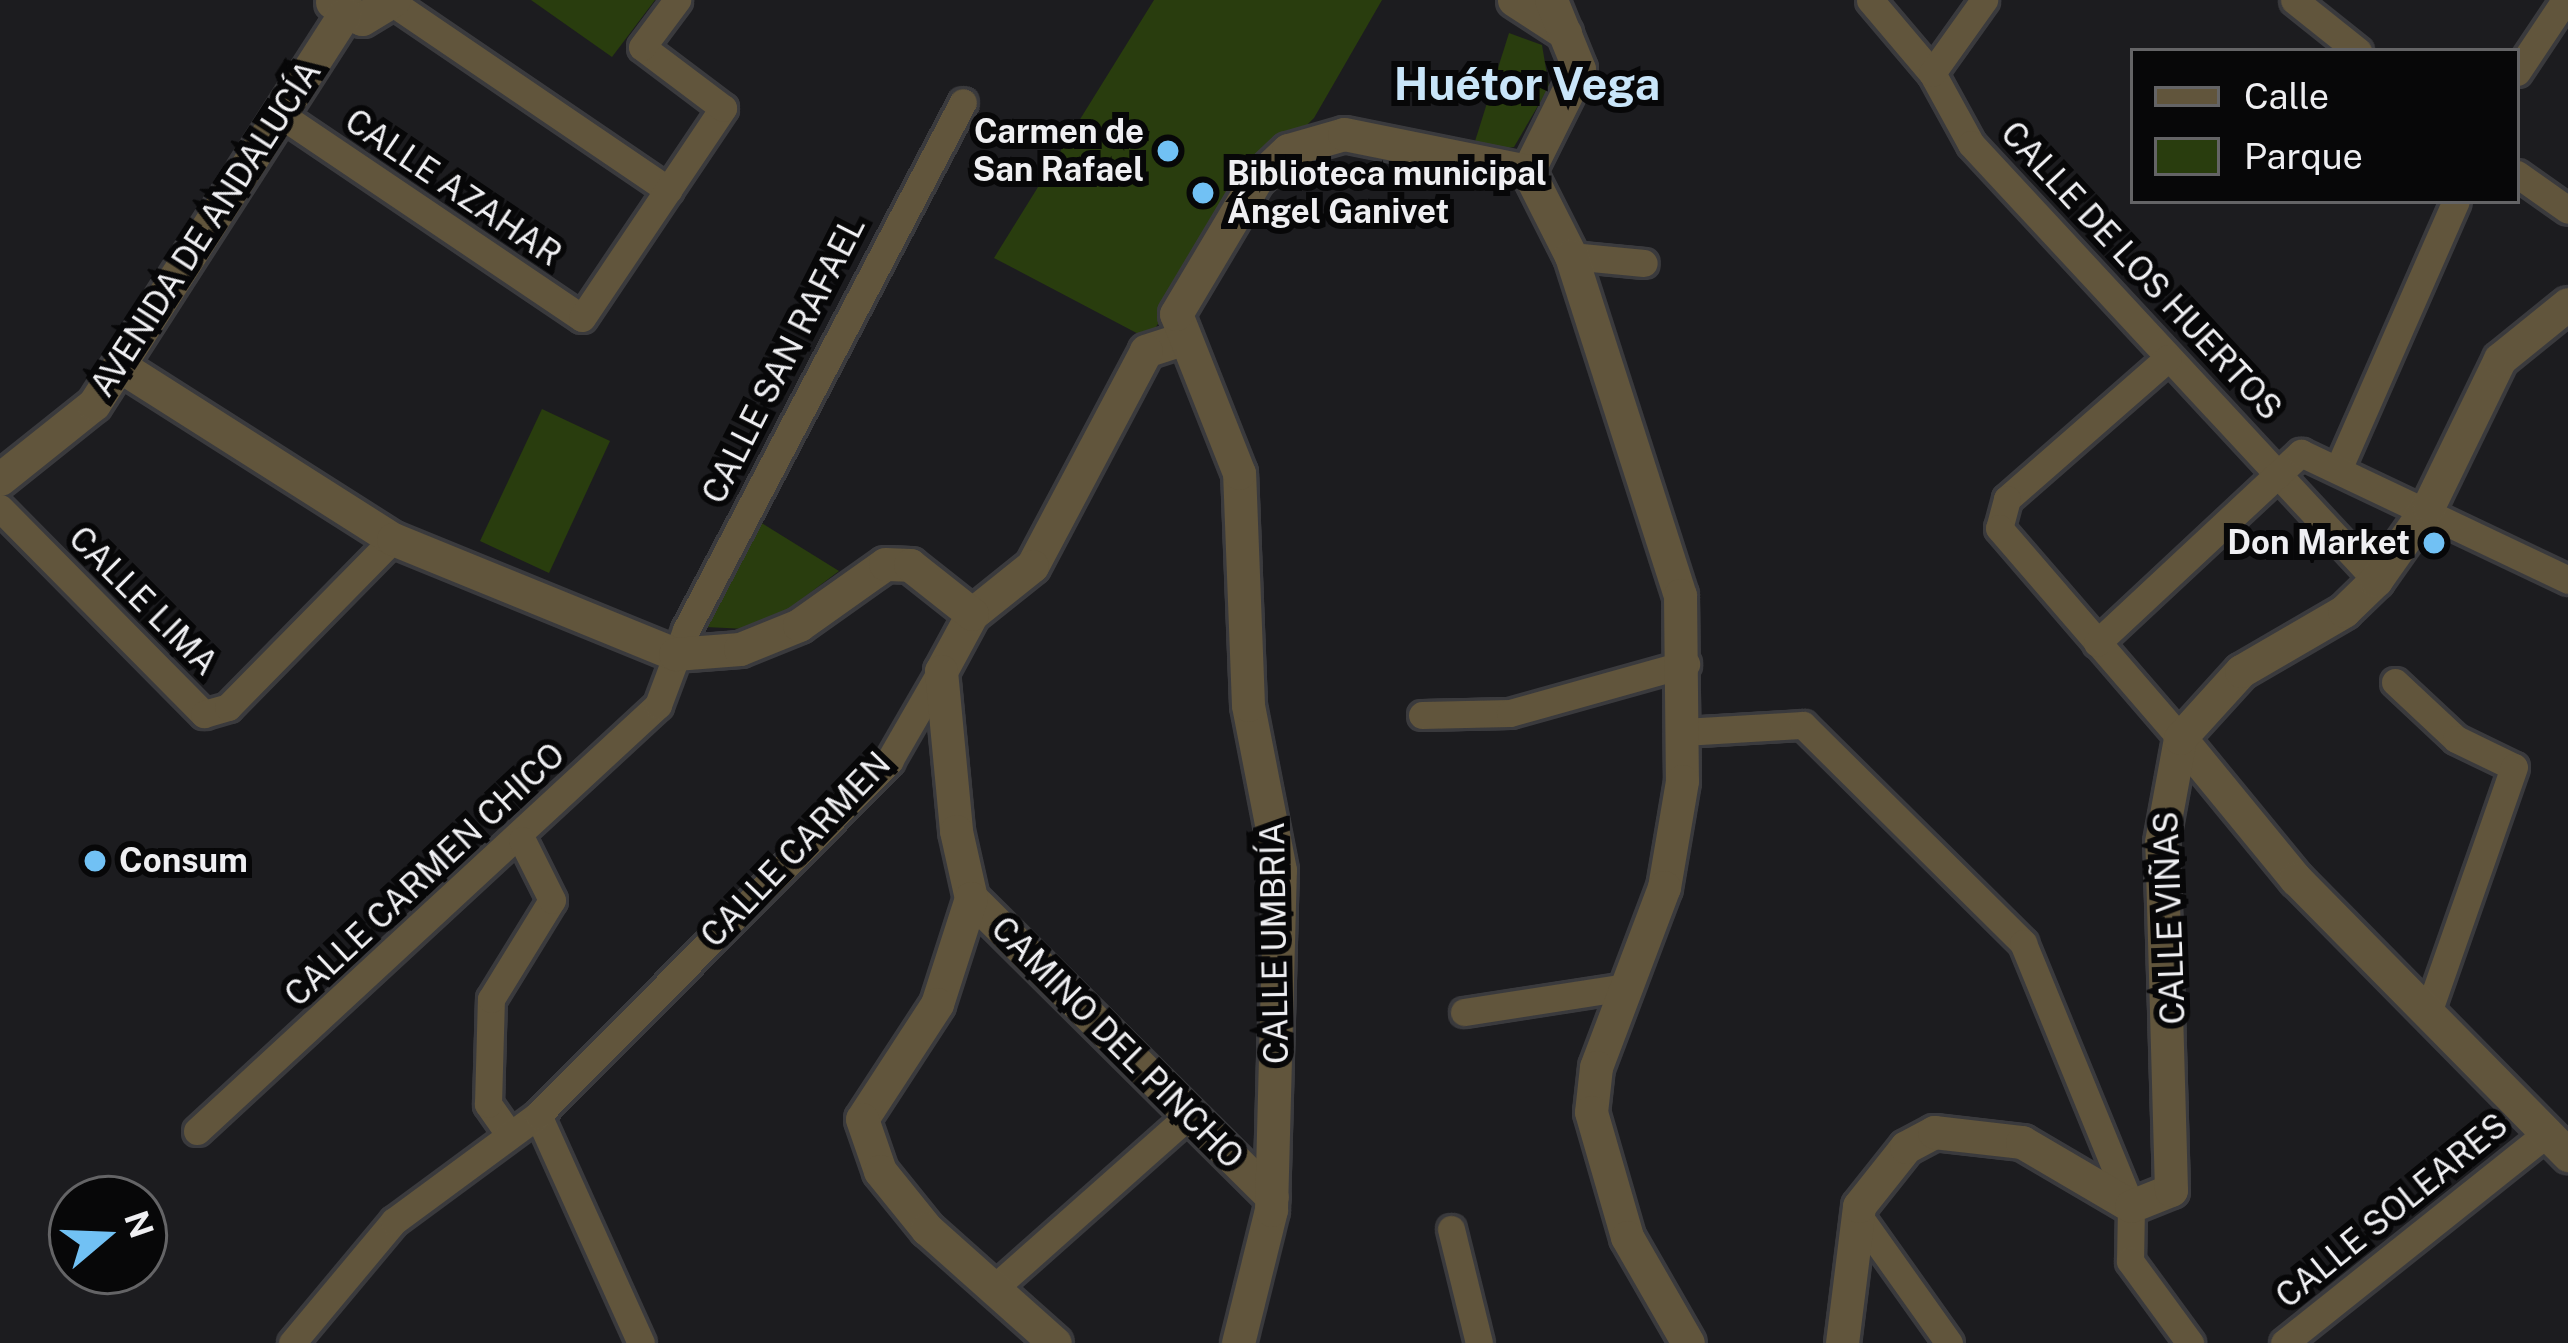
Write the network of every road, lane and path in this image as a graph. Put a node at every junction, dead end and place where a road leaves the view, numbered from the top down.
1 (677, 0) edge
2 (1516, 0) edge
3 (1551, 0) edge
4 (1870, 0) edge
5 (1984, 0) edge
6 (2294, 0) edge
7 (2565, 0) edge
8 (393, 1) edge
9 (338, 7) edge
10 (1565, 33) junction
11 (2354, 48) edge
12 (2520, 68) edge
13 (1932, 73) junction
14 (963, 103) dead end
15 (284, 117) junction
16 (1528, 171) junction
17 (2520, 176) edge
18 (668, 190) junction
19 (2455, 204) edge
20 (2568, 210) edge
21 (1570, 256) junction
22 (1644, 262) dead end
23 (2568, 304) edge
24 (1179, 340) junction
25 (2168, 358) junction
26 (120, 366) junction
27 (2340, 465) junction
28 (2278, 467) junction
29 (0, 479) edge
30 (2428, 505) junction
31 (0, 508) edge
32 (393, 539) junction
33 (2376, 580) junction
34 (2568, 580) edge
35 (972, 614) junction
36 (2097, 643) junction
37 (675, 654) junction
38 (1686, 664) junction
39 (941, 671) junction
40 (2395, 682) dead end
41 (1422, 715) dead end
42 (1684, 732) junction
43 (2180, 738) junction
44 (522, 840) junction
45 (971, 898) junction
46 (1625, 987) junction
47 (1464, 1012) dead end
48 (2427, 1015) junction
49 (538, 1115) junction
50 (1189, 1115) junction
51 (197, 1131) dead end
52 (509, 1134) junction
53 (2557, 1145) edge
54 (1272, 1197) junction
55 (2131, 1206) junction
56 (1858, 1215) junction
57 (1451, 1229) dead end
58 (992, 1290) junction
59 (292, 1343) edge
60 (640, 1343) edge
61 (1055, 1343) edge
62 (1238, 1343) edge
63 (1479, 1343) edge
64 (1688, 1343) edge
65 (1841, 1343) edge
66 (1949, 1343) edge
67 (2190, 1343) edge
68 (2284, 1343) edge

1 - 18 street
2 - 10 street
3 - 10 street
4 - 13 street, CALLE DE LOS HUERTOS
5 - 13 street
6 - 11 street
7 - 12 street
8 - 9 street
8 - 18 street
9 - 15 street, AVENIDA DE ANDALUCÍA
10 - 16 street
13 - 25 street, CALLE DE LOS HUERTOS
14 - 37 street, CALLE SAN RAFAEL
15 - 18 street, CALLE AZAHAR
15 - 26 street, AVENIDA DE ANDALUCÍA
16 - 21 street
16 - 24 street
17 - 20 street
19 - 27 street
21 - 22 street
21 - 38 street
23 - 30 street
24 - 35 street, CALLE CARMEN
24 - 54 street, CALLE UMBRÍA
25 - 28 street, CALLE DE LOS HUERTOS
25 - 36 street
26 - 29 street, AVENIDA DE ANDALUCÍA
26 - 32 street
27 - 28 street
27 - 30 street
28 - 33 street, CALLE DE LOS HUERTOS
28 - 36 street
30 - 33 street
30 - 34 street
31 - 32 street, CALLE LIMA
32 - 37 street
33 - 43 street
35 - 37 street
35 - 39 street, CALLE CARMEN
36 - 43 street
37 - 44 street, CALLE CARMEN CHICO
38 - 41 street
38 - 42 street
39 - 45 street, CAMINO DEL PINCHO
39 - 49 street, CALLE CARMEN
40 - 48 street
42 - 46 street
42 - 55 street
43 - 48 street
43 - 55 street, CALLE VIÑAS
44 - 51 street, CALLE CARMEN CHICO
44 - 52 street
45 - 50 street, CAMINO DEL PINCHO
45 - 58 street
46 - 47 street
46 - 64 street
48 - 53 street
49 - 52 street, CALLE CARMEN
49 - 60 street
50 - 54 street, CAMINO DEL PINCHO
50 - 58 street
52 - 59 street, CALLE CARMEN
53 - 68 street, CALLE SOLEARES
54 - 62 street, CALLE UMBRÍA
55 - 56 street
55 - 67 street
56 - 65 street
56 - 66 street
57 - 63 street
58 - 61 street

